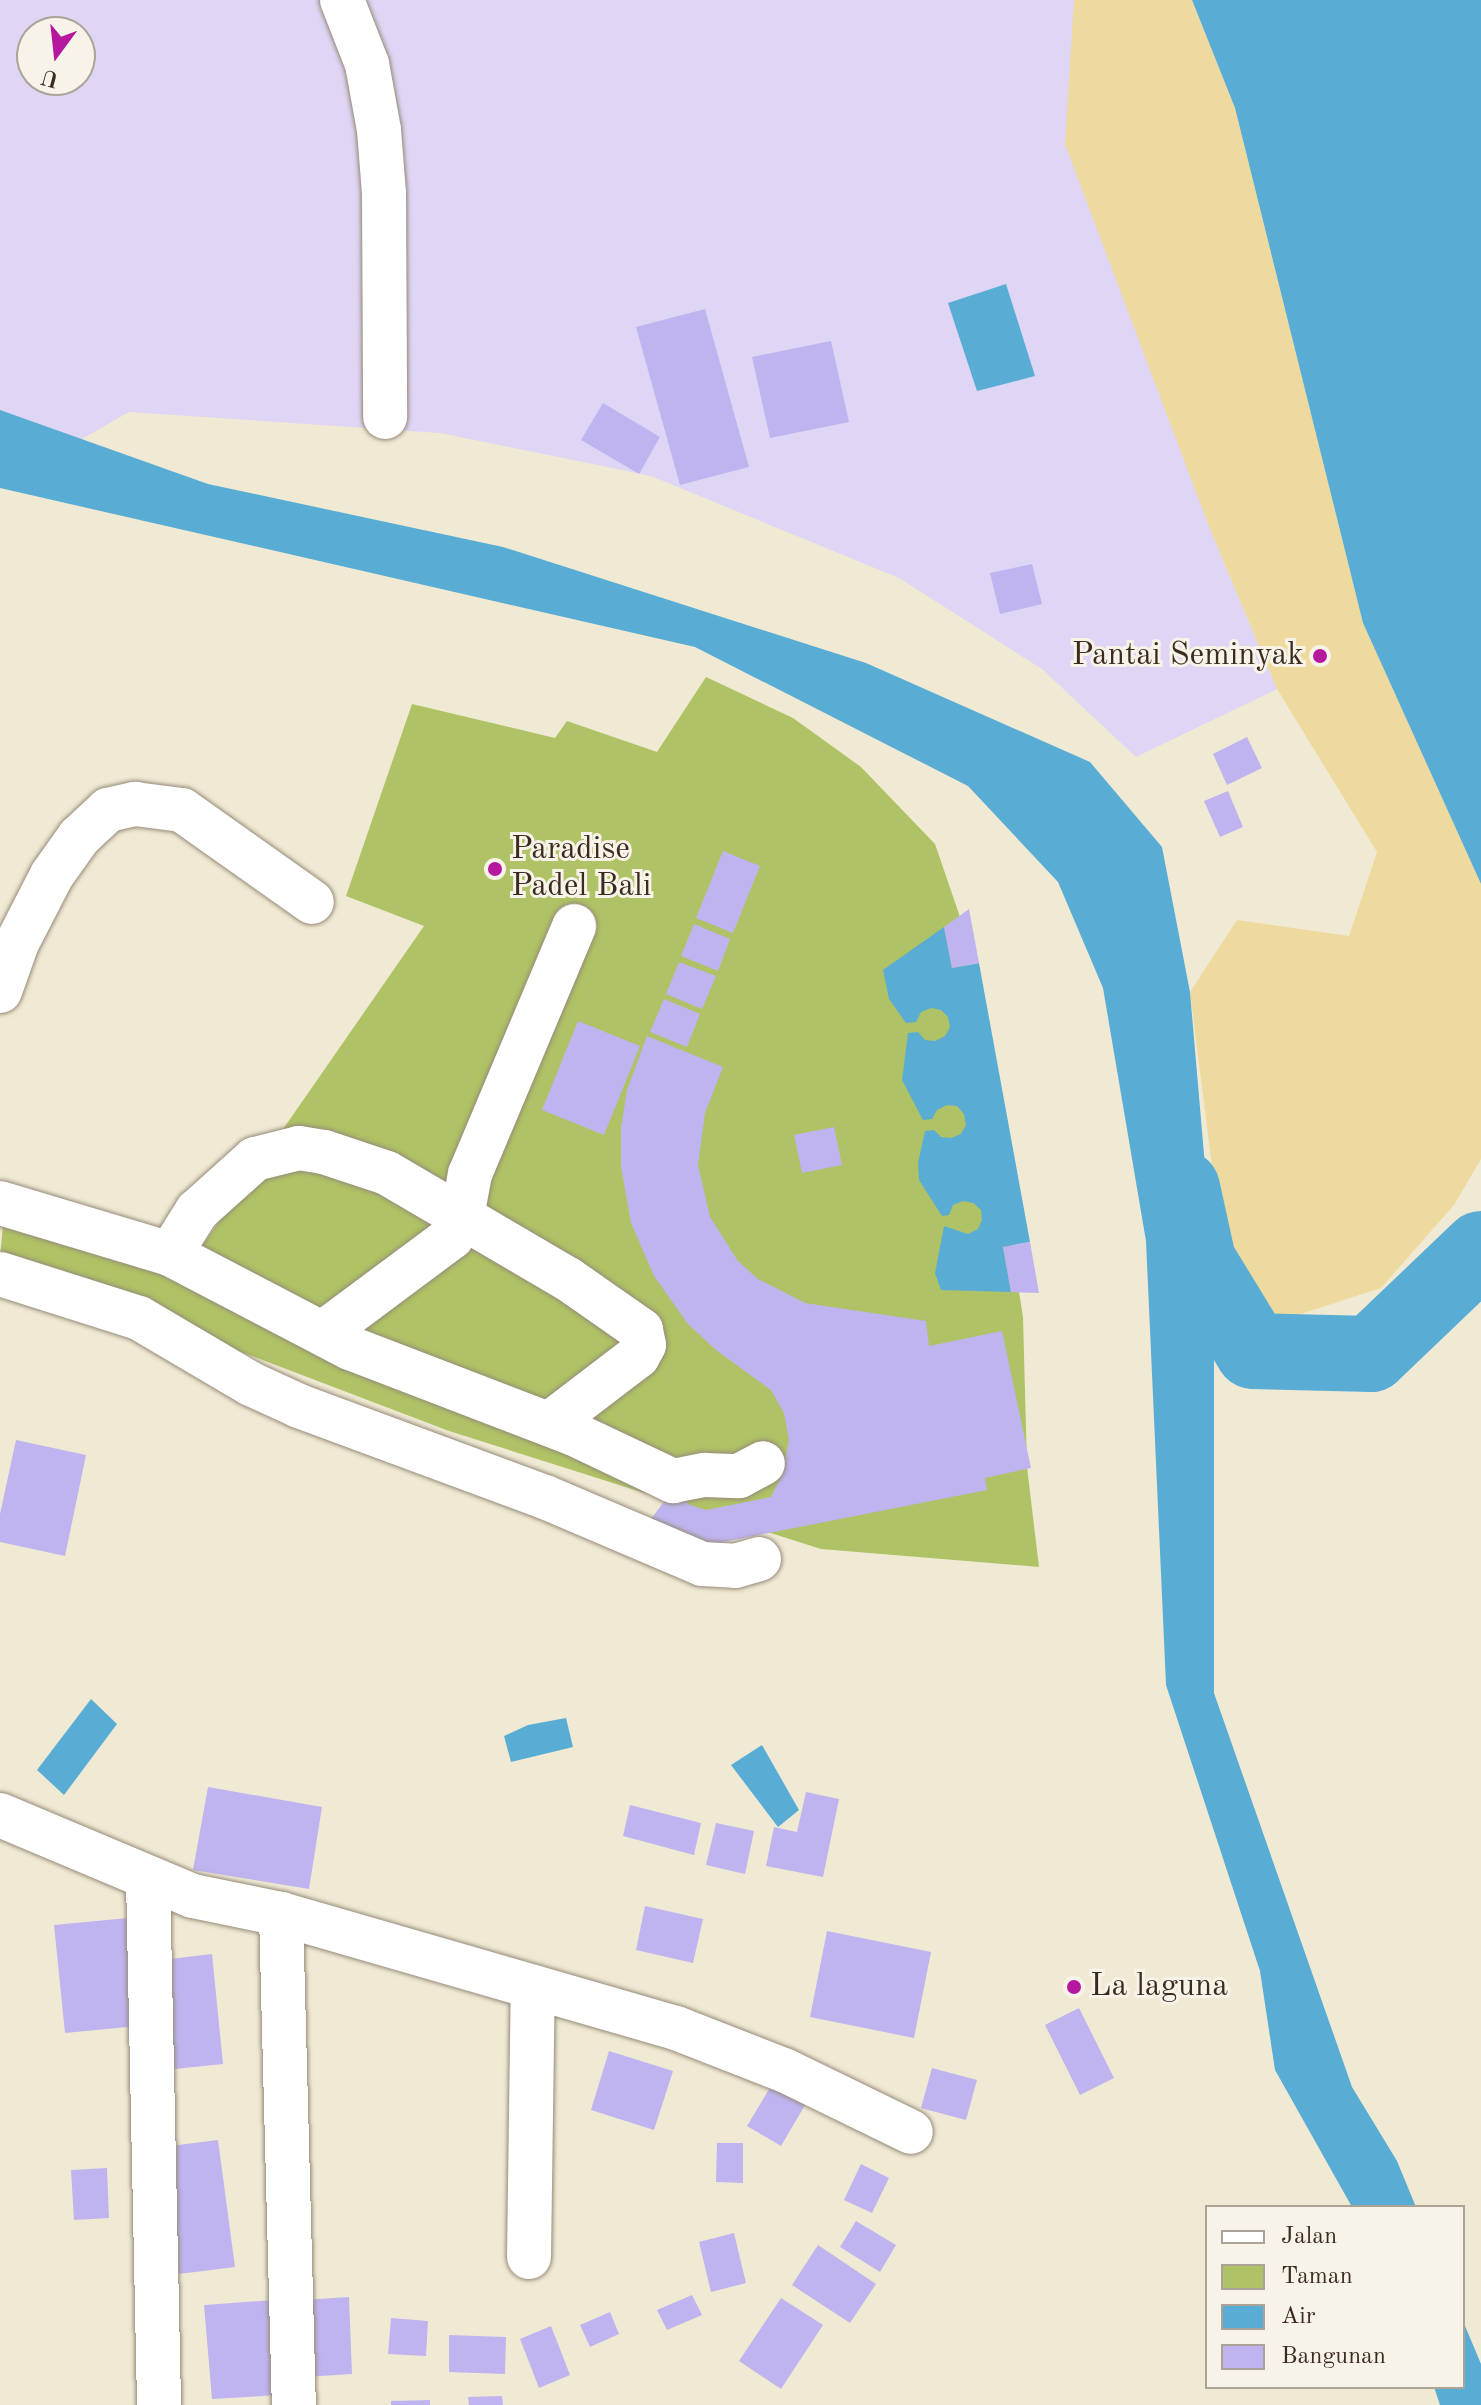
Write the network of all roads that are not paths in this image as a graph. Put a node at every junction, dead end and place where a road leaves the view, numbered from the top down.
1 (342, 0) edge
2 (385, 417) dead end
3 (312, 902) dead end
4 (574, 926) dead end
5 (0, 991) edge
6 (0, 1203) edge
7 (462, 1217) junction
8 (170, 1254) junction
9 (0, 1274) edge
10 (323, 1333) junction
11 (549, 1424) junction
12 (763, 1463) dead end
13 (759, 1559) dead end
14 (0, 1815) edge
15 (148, 1878) junction
16 (281, 1914) junction
17 (533, 1987) junction
18 (911, 2132) dead end
19 (529, 2257) dead end
20 (159, 2405) edge
21 (294, 2405) edge

1 - 2 street
3 - 5 street
4 - 7 street
6 - 8 street
7 - 8 street
7 - 10 street
7 - 11 street
8 - 10 street
9 - 13 street
10 - 11 street
11 - 12 street
14 - 15 street
15 - 16 street
15 - 20 street
16 - 17 street
16 - 21 street
17 - 18 street
17 - 19 street

